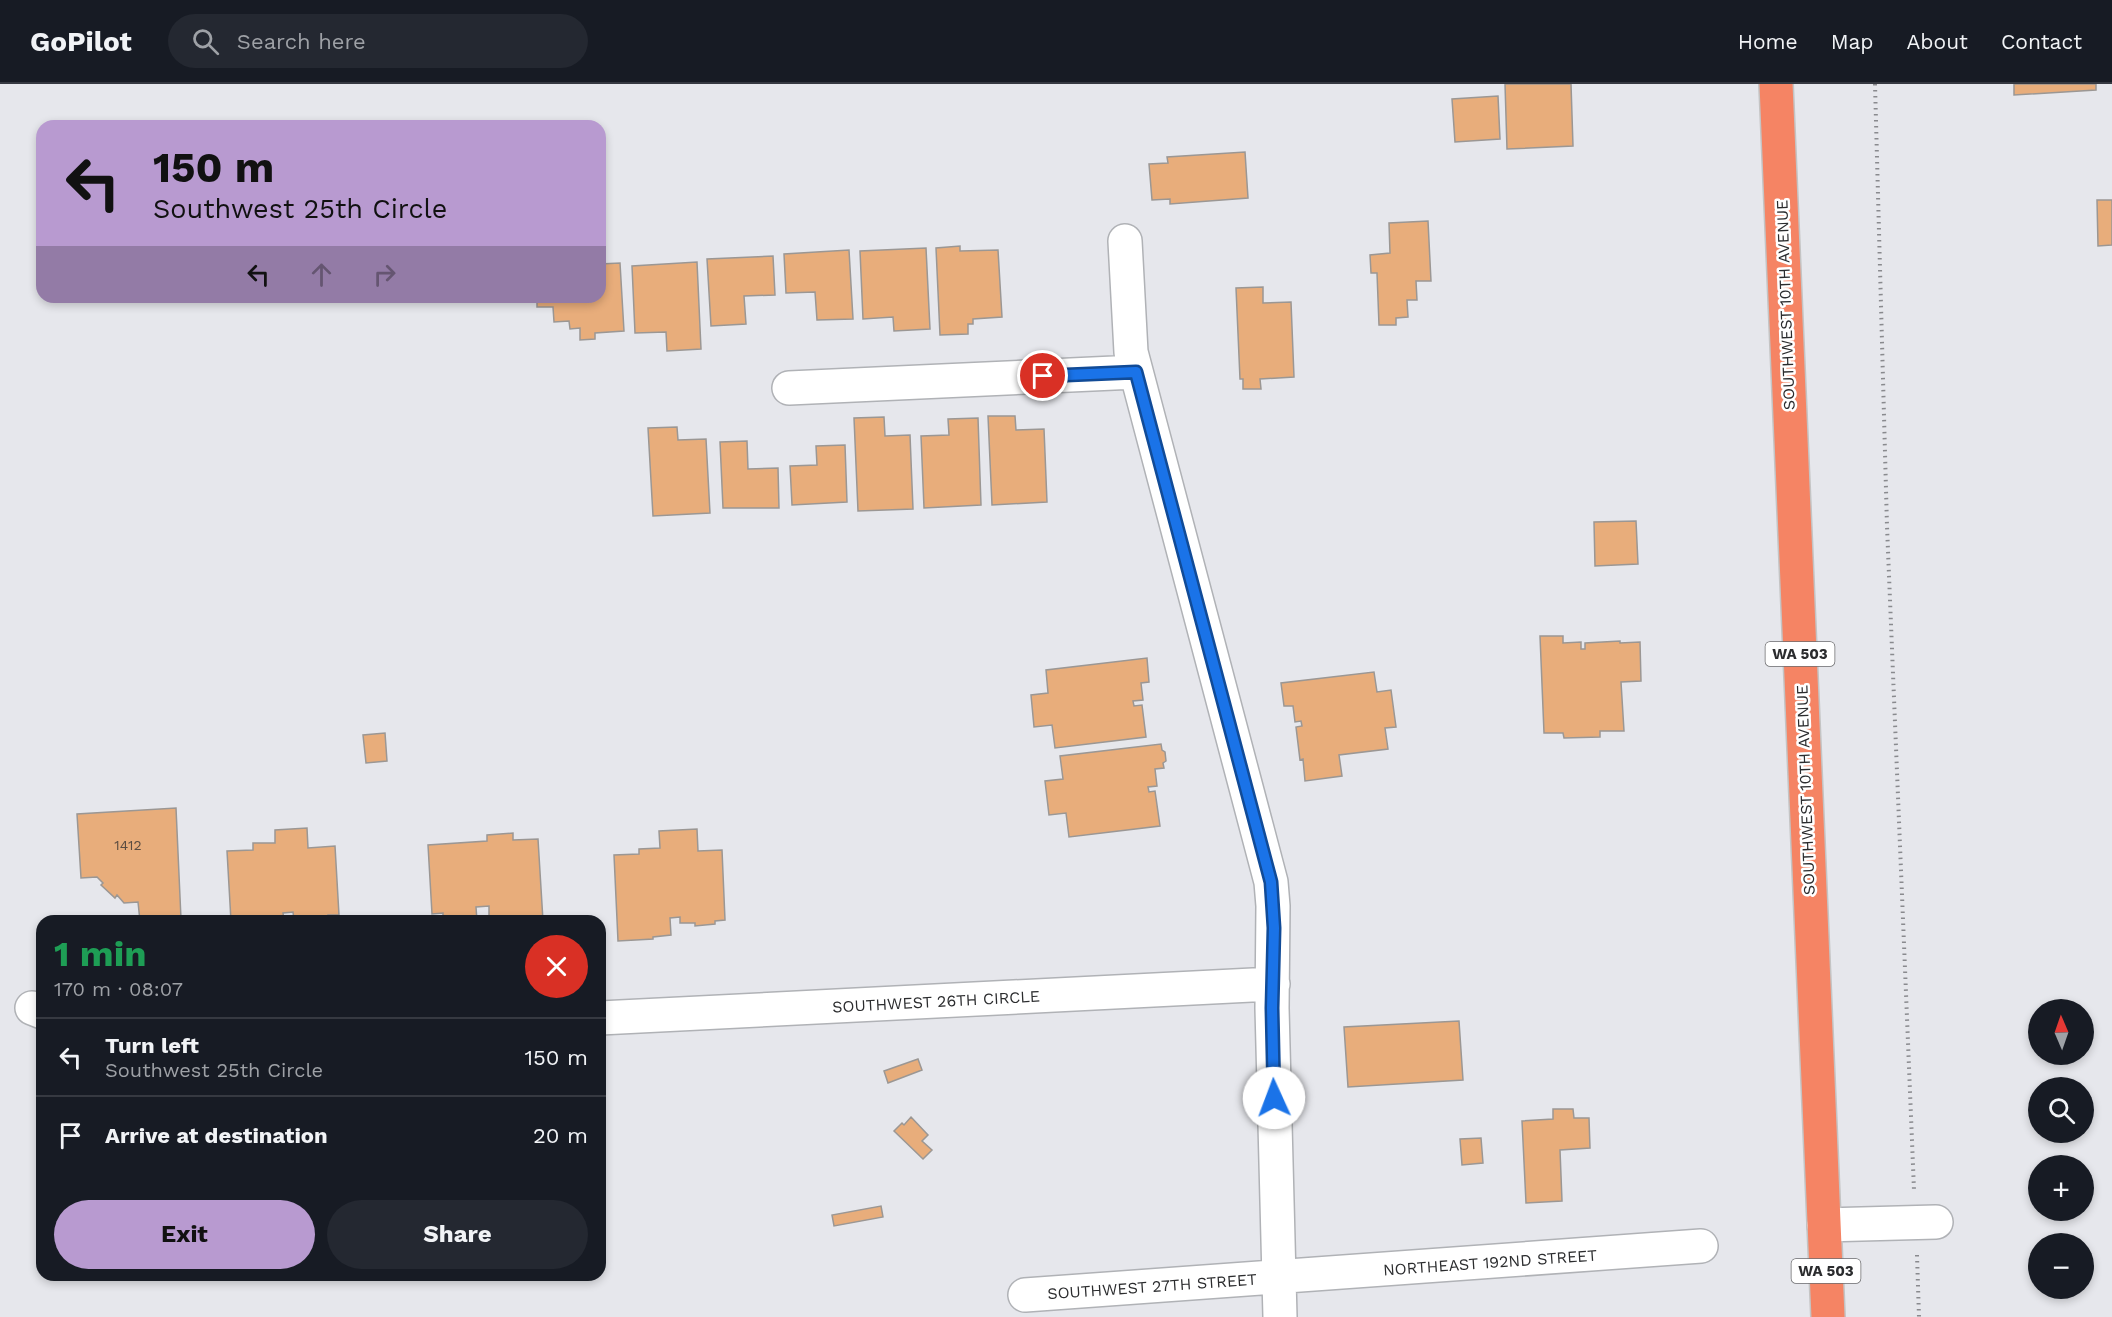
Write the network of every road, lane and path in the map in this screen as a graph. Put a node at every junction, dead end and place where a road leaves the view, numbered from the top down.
1 (1776, 84) edge
2 (1875, 84) edge
3 (1125, 241) dead end
4 (1136, 372) junction
5 (789, 388) dead end
6 (1273, 984) junction
7 (606, 1018) edge
8 (1925, 1222) junction
9 (1824, 1225) junction
10 (1701, 1246) dead end
11 (1279, 1278) junction
12 (1025, 1295) dead end
13 (1280, 1317) edge
14 (1828, 1317) edge
15 (1919, 1317) edge

1 - 9 highway, SOUTHWEST 10TH AVENUE / WA 503
2 - 8 path
3 - 4 street
4 - 5 street
4 - 6 street
6 - 7 street, SOUTHWEST 26TH CIRCLE
6 - 11 street
8 - 9 street
8 - 15 path
9 - 14 highway, SOUTHWEST 10TH AVENUE / WA 503
10 - 11 street, NORTHEAST 192ND STREET
11 - 12 street, SOUTHWEST 27TH STREET
11 - 13 street

